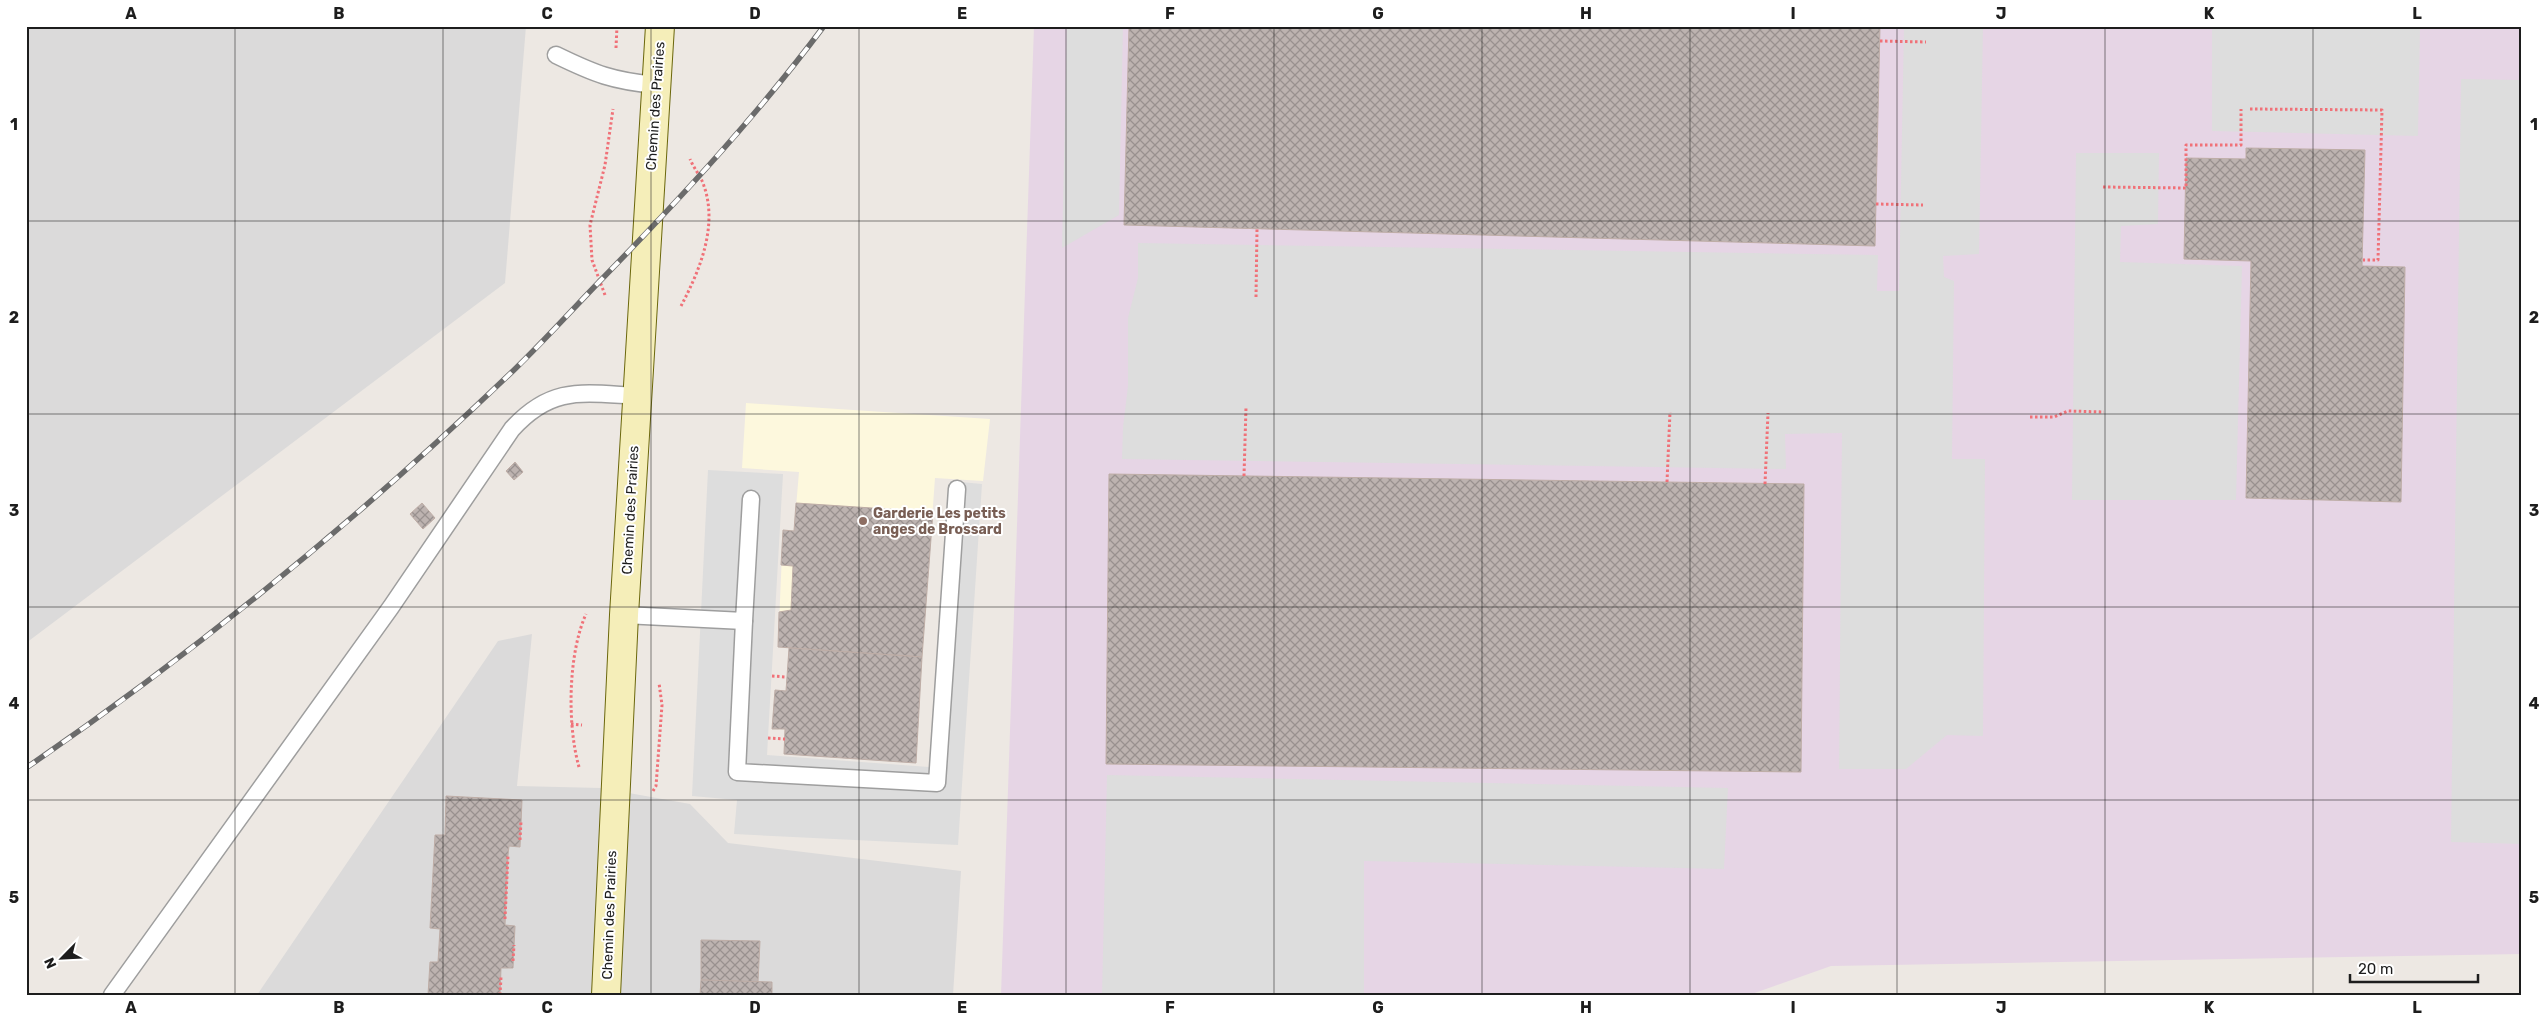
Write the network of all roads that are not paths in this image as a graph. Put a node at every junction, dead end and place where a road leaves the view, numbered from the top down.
1 (660, 26) edge
2 (556, 55) dead end
3 (656, 85) junction
4 (637, 396) junction
5 (957, 489) dead end
6 (751, 499) dead end
7 (624, 615) junction
8 (744, 622) junction
9 (112, 995) edge
10 (606, 995) edge

1 - 3 street, Chemin des Prairies
2 - 3 lane
3 - 4 street, Chemin des Prairies
4 - 7 street, Chemin des Prairies
4 - 9 lane
5 - 8 lane
6 - 8 lane
7 - 8 lane
7 - 10 street, Chemin des Prairies

